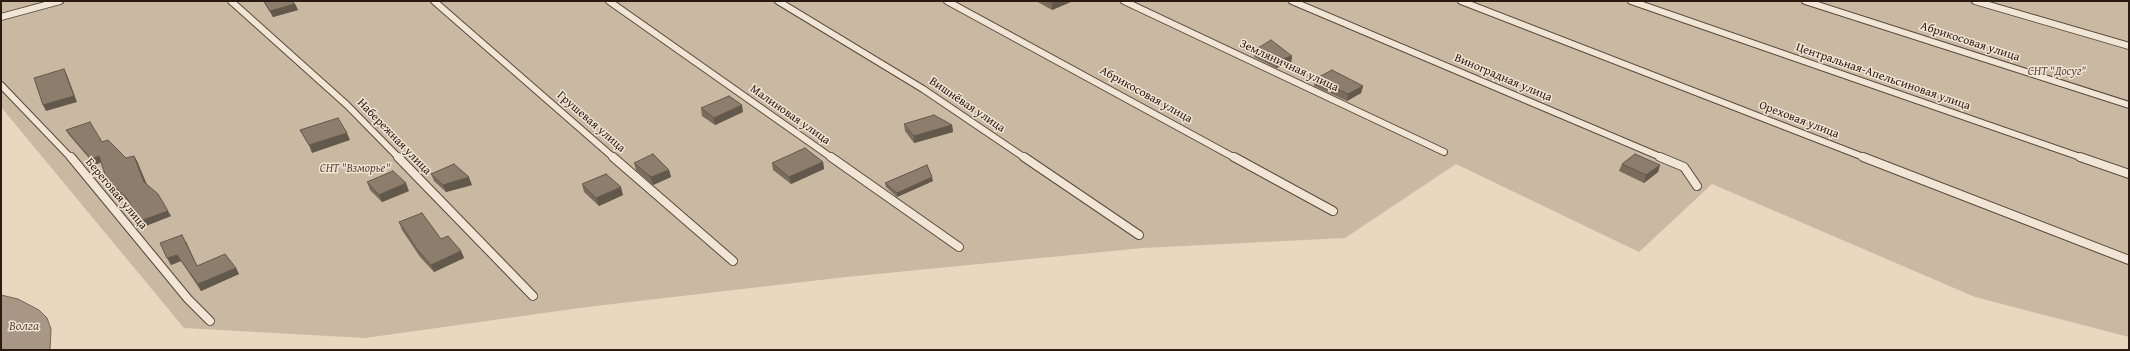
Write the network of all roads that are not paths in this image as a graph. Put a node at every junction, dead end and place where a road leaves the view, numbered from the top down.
1 (60, 1) edge
2 (231, 1) edge
3 (434, 1) edge
4 (609, 1) edge
5 (778, 1) edge
6 (947, 1) edge
7 (1124, 1) edge
8 (1292, 1) edge
9 (1461, 1) edge
10 (1631, 1) edge
11 (1805, 1) edge
12 (1975, 1) edge
13 (1, 17) edge
14 (2129, 46) edge
15 (1, 85) edge
16 (2129, 105) edge
17 (1444, 152) dead end
18 (2129, 174) edge
19 (1697, 186) dead end
20 (1333, 211) dead end
21 (1139, 235) dead end
22 (959, 247) dead end
23 (2129, 260) edge
24 (733, 261) dead end
25 (533, 296) dead end
26 (210, 320) dead end

1 - 13 lane
2 - 25 lane, Набережная улица
3 - 24 lane, Грушевая улица
4 - 22 lane, Малиновая улица
5 - 21 lane, Вишнёвая улица
6 - 20 lane, Абрикосовая улица
7 - 17 lane, Земляничная улица
8 - 19 lane, Виноградная улица
9 - 23 lane, Ореховая улица
10 - 18 lane, Центральная-Апельсиновая улица
11 - 16 lane, Абрикосовая улица
12 - 14 lane
15 - 26 lane, Береговая улица

